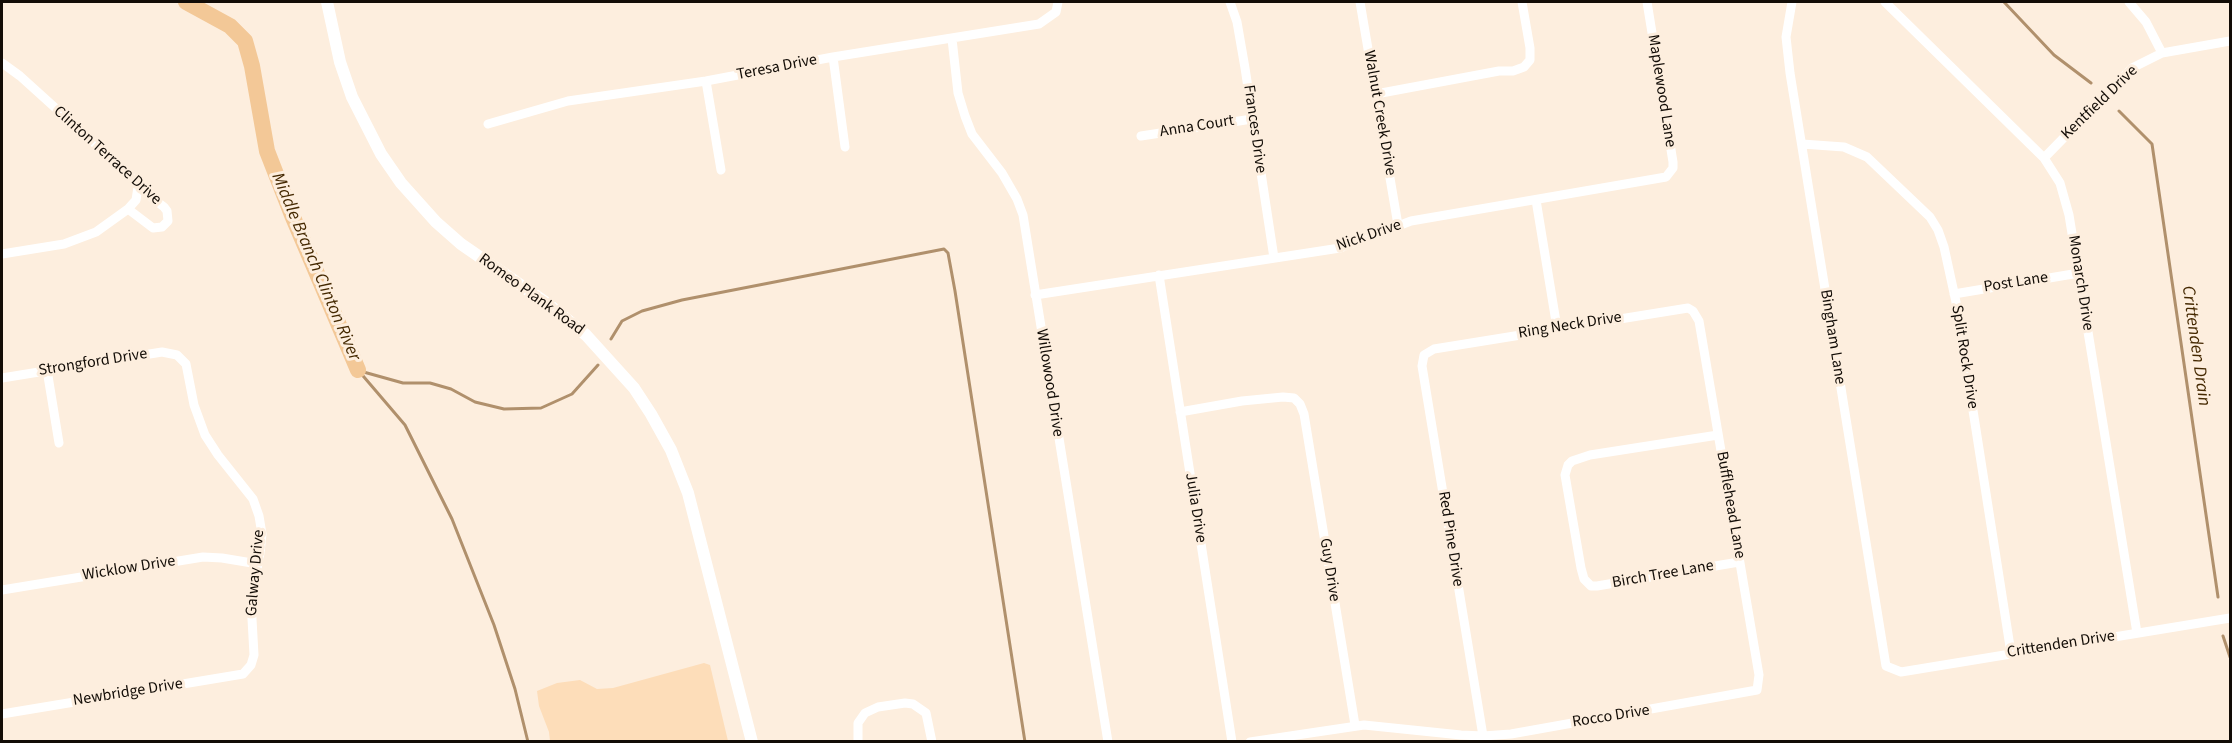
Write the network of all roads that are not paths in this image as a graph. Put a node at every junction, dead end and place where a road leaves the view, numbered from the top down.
1 (327, 2) edge
2 (1230, 2) edge
3 (1360, 2) edge
4 (1522, 2) edge
5 (1647, 2) edge
6 (1792, 2) edge
7 (1885, 2) edge
8 (2129, 2) edge
9 (1058, 3) edge
10 (952, 39) junction
11 (2230, 41) edge
12 (2162, 53) junction
13 (833, 57) junction
14 (2, 63) edge
15 (706, 81) junction
16 (1376, 94) junction
17 (1252, 119) junction
18 (488, 124) dead end
19 (1141, 136) dead end
20 (1802, 144) junction
21 (845, 147) dead end
22 (2044, 158) junction
23 (721, 171) dead end
24 (1666, 177) joint
25 (138, 187) junction
26 (1536, 200) junction
27 (128, 209) junction
28 (1398, 225) junction
29 (2, 254) edge
30 (1274, 258) junction
31 (2079, 273) junction
32 (1159, 275) junction
33 (1954, 294) junction
34 (1035, 296) junction
35 (1699, 321) joint
36 (1557, 328) junction
37 (1434, 349) joint
38 (183, 358) joint
39 (47, 370) junction
40 (2, 378) edge
41 (1180, 412) junction
42 (1718, 435) junction
43 (59, 443) dead end
44 (1739, 562) junction
45 (258, 564) junction
46 (2, 590) edge
47 (2230, 618) edge
48 (2137, 633) junction
49 (2011, 653) junction
50 (251, 665) joint
51 (1891, 670) joint
52 (1758, 690) joint
53 (2, 714) edge
54 (1355, 725) junction
55 (1483, 736) junction
56 (752, 741) edge
57 (858, 741) edge
58 (932, 741) edge
59 (1108, 741) edge
60 (1232, 741) edge
61 (1250, 741) edge

1 - 56 main road, Romeo Plank Road
2 - 17 street, Frances Drive
3 - 16 street, Walnut Creek Drive
4 - 16 street
5 - 24 street, Maplewood Lane
6 - 20 street, Bingham Lane
7 - 22 street, Monarch Drive
8 - 12 street
9 - 10 street, Teresa Drive
10 - 13 street, Teresa Drive
10 - 34 street, Willowood Drive
11 - 12 street, Kentfield Drive
12 - 22 street, Kentfield Drive
13 - 15 street, Teresa Drive
13 - 21 street
14 - 25 street, Clinton Terrace Drive
15 - 18 street, Teresa Drive
15 - 23 street
16 - 28 street, Walnut Creek Drive
17 - 19 street, Anna Court
17 - 30 street, Frances Drive
20 - 33 street, Split Rock Drive
20 - 51 street, Bingham Lane
22 - 31 street, Monarch Drive
24 - 26 street, Nick Drive
25 - 27 street
25 - 27 street, Clinton Terrace Drive
26 - 28 street, Nick Drive
26 - 36 street
27 - 29 street
28 - 30 street, Nick Drive
30 - 32 street, Nick Drive
31 - 33 street, Post Lane
31 - 48 street, Monarch Drive
32 - 34 street, Nick Drive
32 - 41 street, Julia Drive
33 - 49 street, Split Rock Drive
34 - 59 street, Willowood Drive
35 - 36 street, Ring Neck Drive
35 - 42 street, Bufflehead Lane
36 - 37 street, Ring Neck Drive
37 - 55 street, Red Pine Drive
38 - 39 street, Strongford Drive
38 - 45 street, Galway Drive
39 - 40 street, Strongford Drive
39 - 43 street
41 - 54 street, Guy Drive
41 - 60 street, Julia Drive
42 - 44 street, Bufflehead Lane
42 - 44 street, Birch Tree Lane
44 - 52 street, Bufflehead Lane
45 - 46 street, Wicklow Drive
45 - 50 street, Galway Drive
47 - 48 street, Crittenden Drive
48 - 49 street, Crittenden Drive
49 - 51 street, Crittenden Drive
50 - 53 street, Newbridge Drive
52 - 55 street, Rocco Drive
54 - 55 street, Rocco Drive
54 - 61 street, Rocco Drive
57 - 58 street

